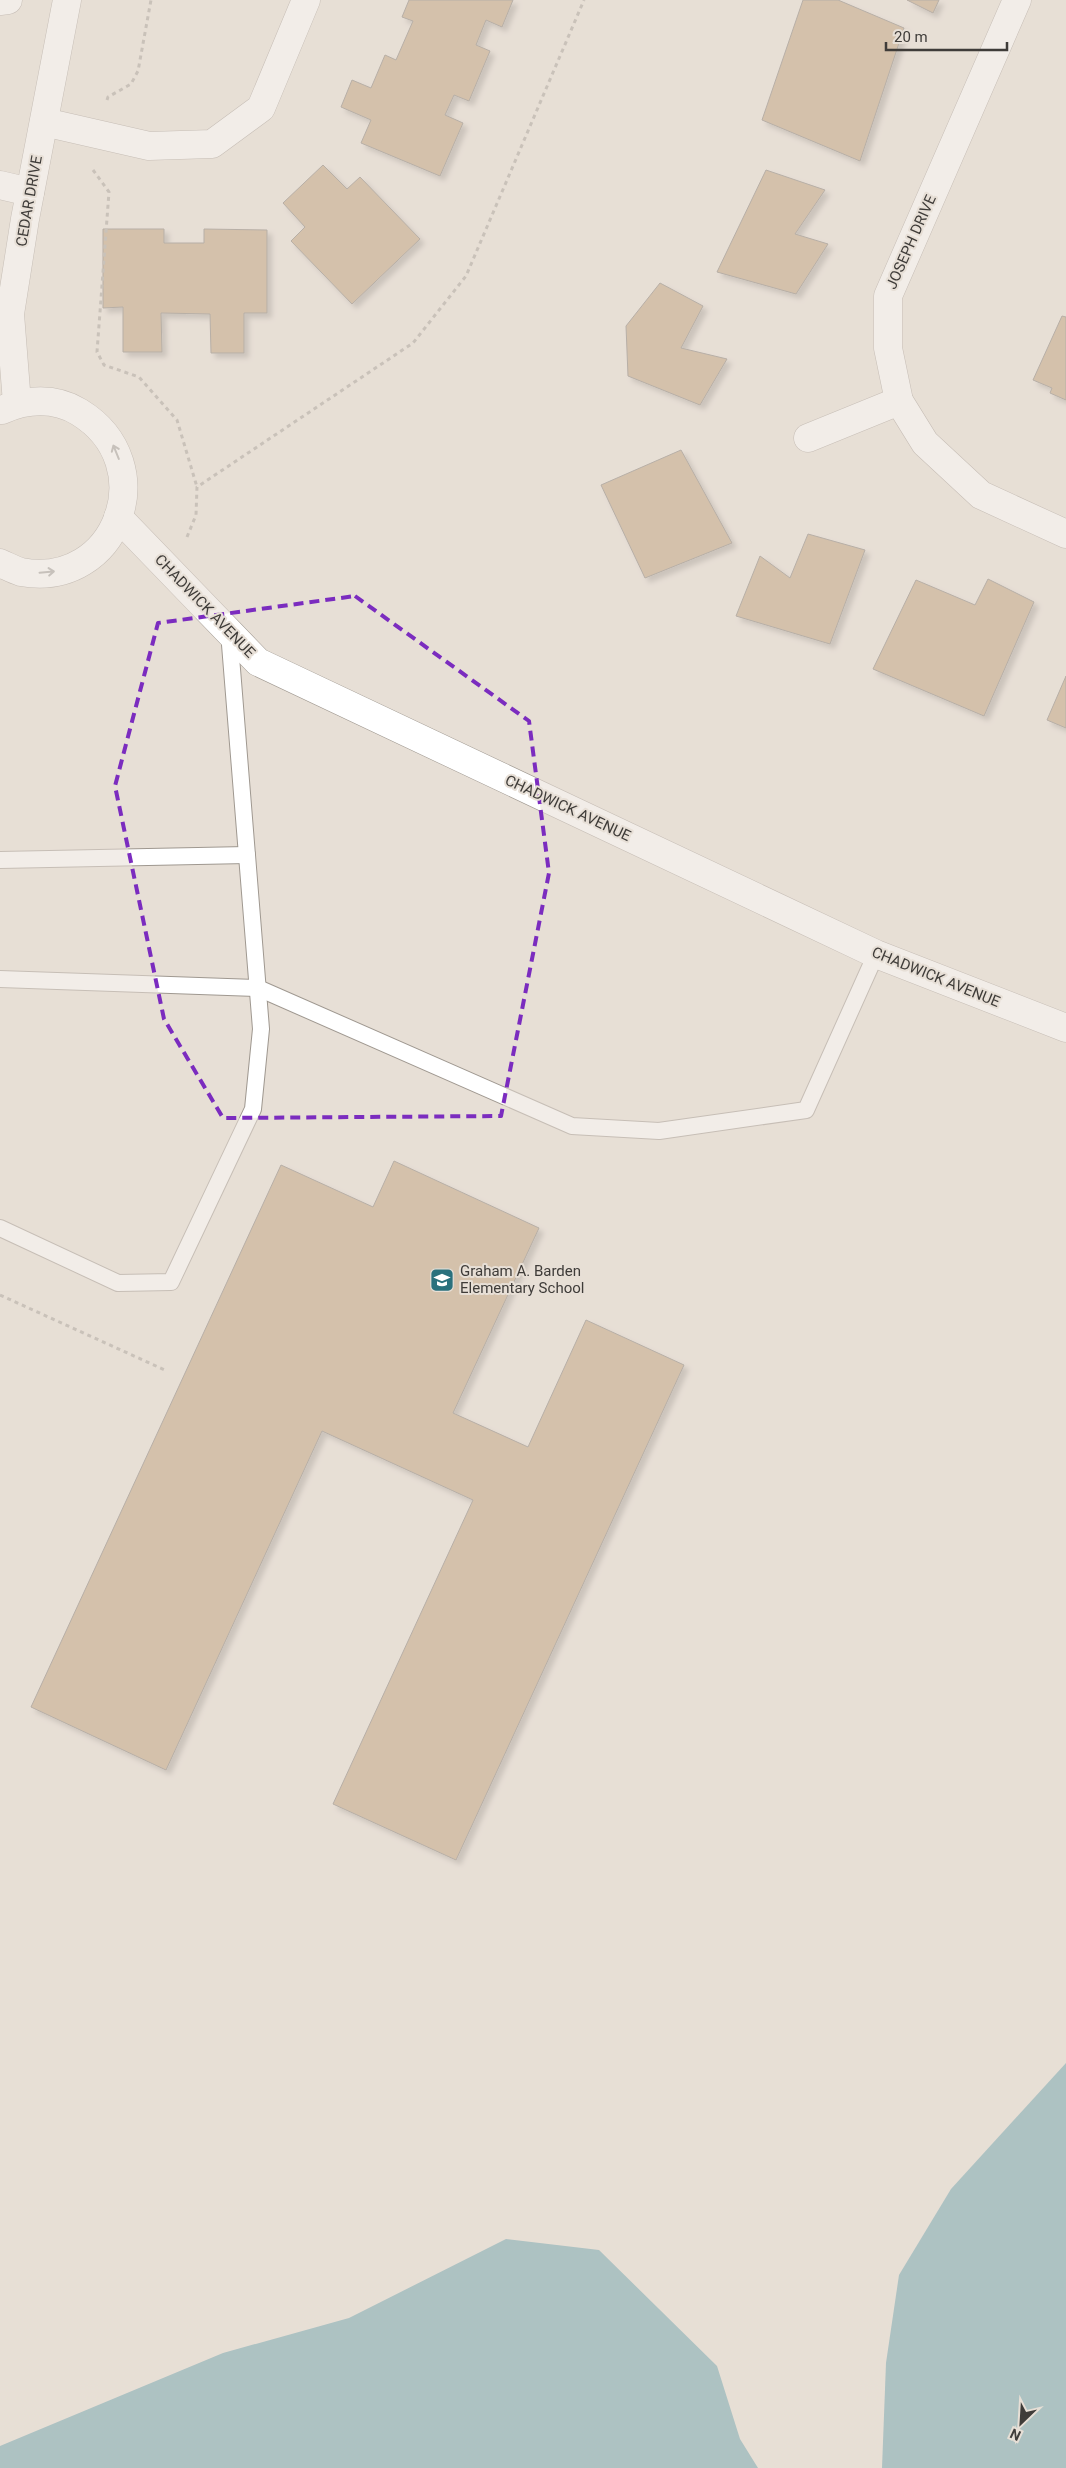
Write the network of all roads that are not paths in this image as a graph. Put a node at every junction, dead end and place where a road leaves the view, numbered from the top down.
1 (8, 0) edge
2 (67, 0) edge
3 (306, 0) edge
4 (1017, 0) edge
5 (0, 1) edge
6 (44, 122) junction
7 (0, 185) edge
8 (30, 192) junction
9 (899, 401) junction
10 (9, 407) edge
11 (808, 438) dead end
12 (118, 517) junction
13 (1066, 534) edge
14 (0, 564) edge
15 (230, 632) junction
16 (247, 855) junction
17 (0, 860) edge
18 (876, 954) junction
19 (0, 979) edge
20 (258, 988) junction
21 (1066, 1028) edge
22 (0, 1228) edge

1 - 5 street
2 - 6 street, CEDAR DRIVE
3 - 6 street
4 - 9 street, JOSEPH DRIVE
6 - 8 street, CEDAR DRIVE
7 - 8 street
8 - 10 street, CEDAR DRIVE
9 - 11 street
9 - 13 street, JOSEPH DRIVE
12 -> 10 street, CEDAR DRIVE
14 -> 12 street, CEDAR DRIVE
12 - 15 street, CHADWICK AVENUE
15 - 16 lane
15 - 18 street, CHADWICK AVENUE
16 - 17 lane
16 - 20 lane
18 - 20 lane
18 - 21 street, CHADWICK AVENUE
19 - 20 lane
20 - 22 lane

